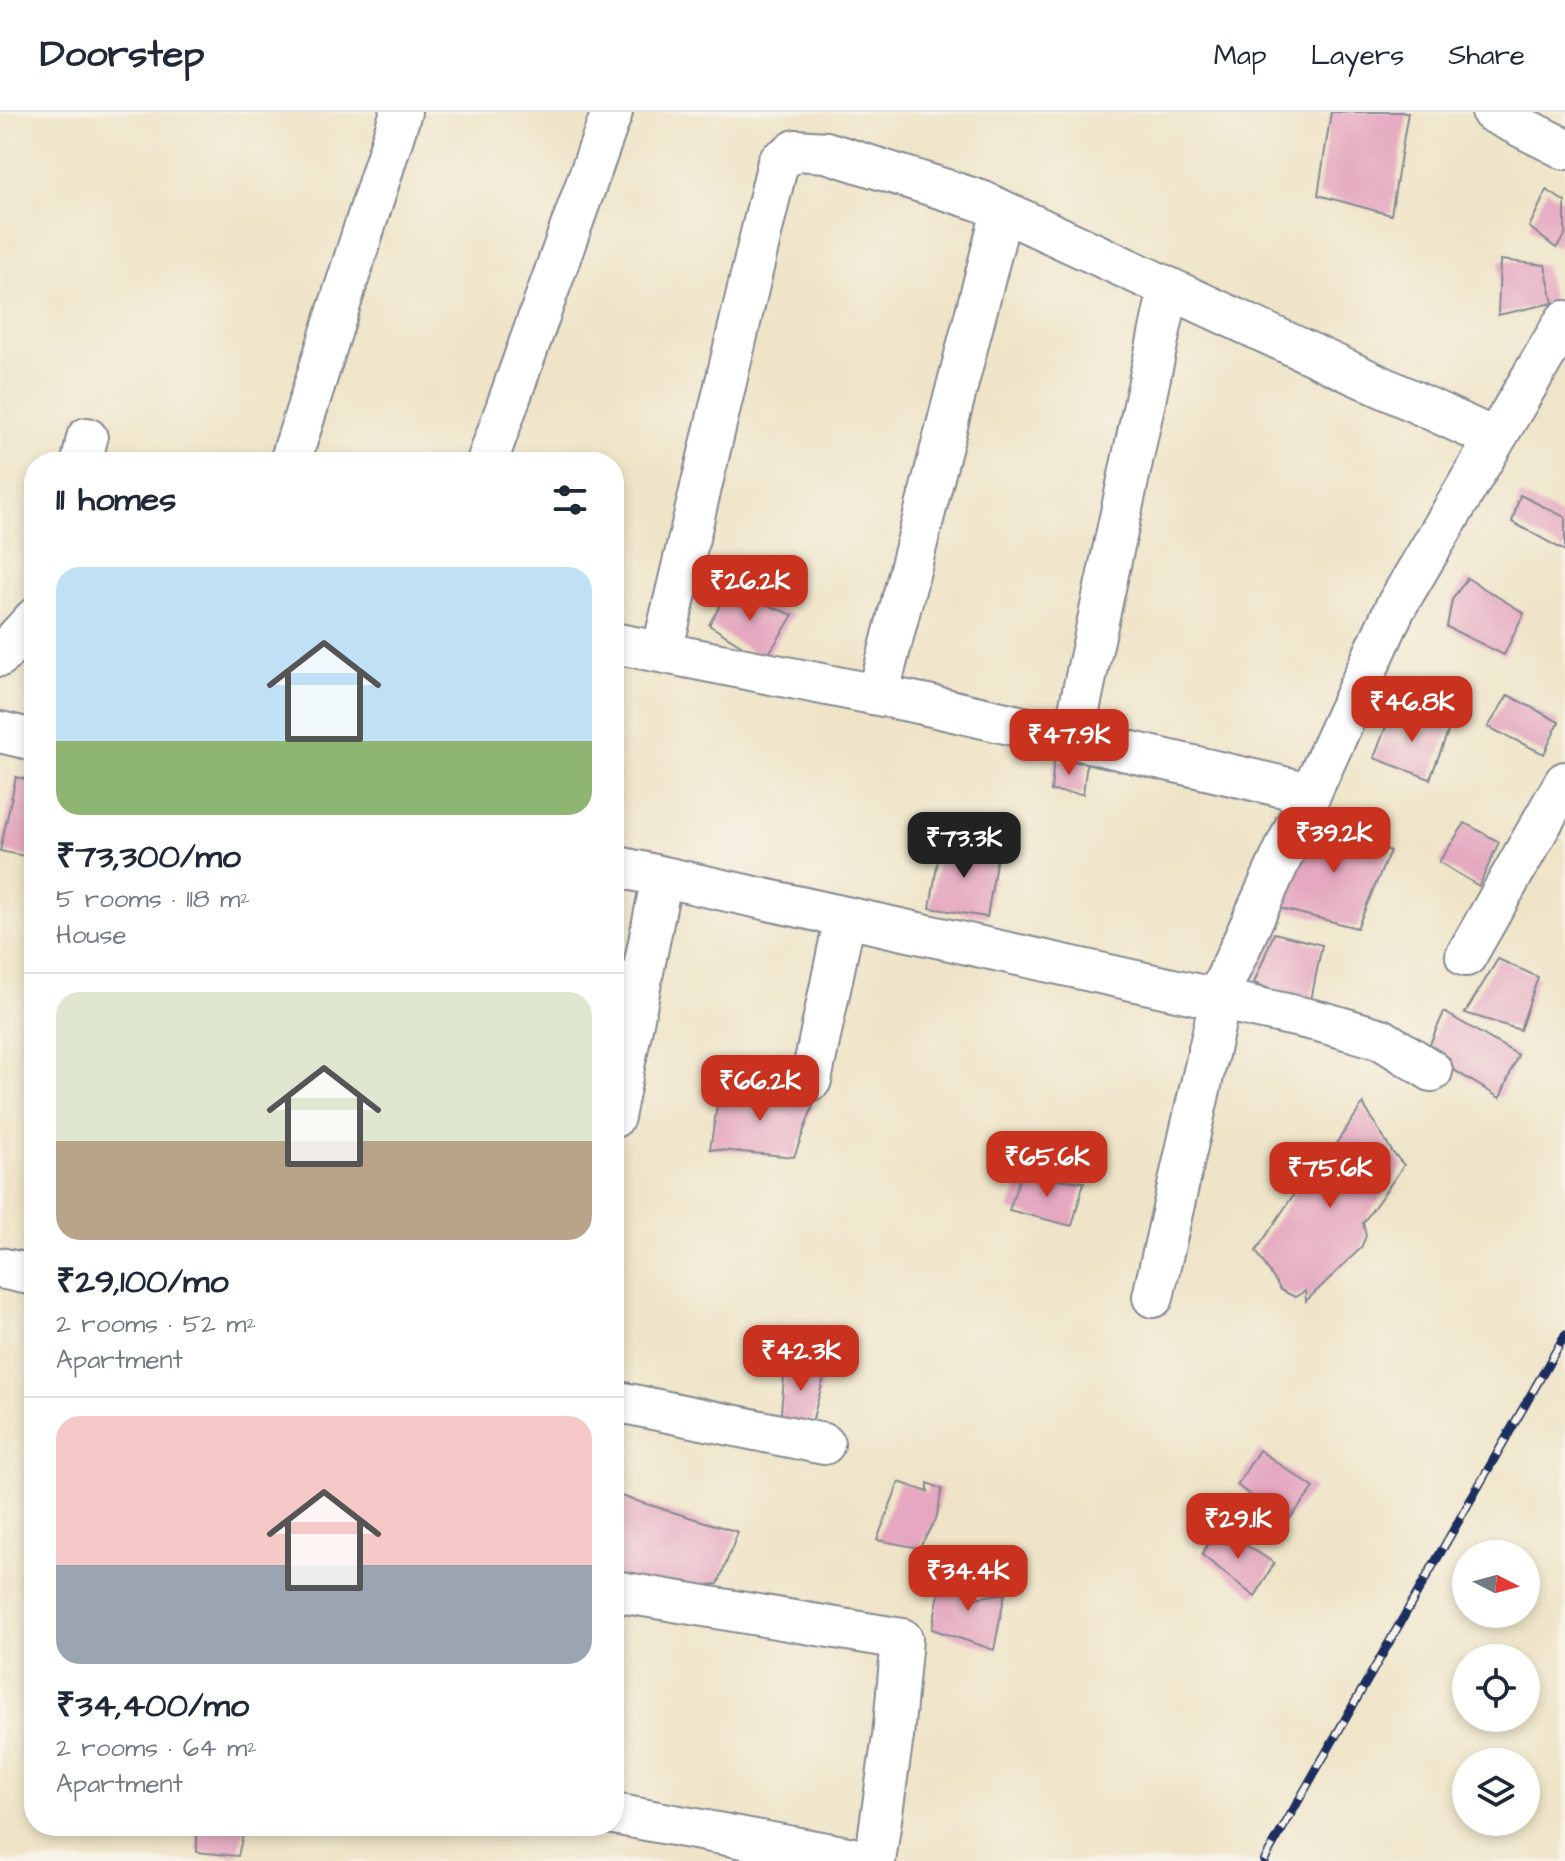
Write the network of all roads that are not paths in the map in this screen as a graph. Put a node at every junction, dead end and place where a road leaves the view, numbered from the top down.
1 (401, 112) edge
2 (1492, 112) edge
3 (604, 114) edge
4 (1565, 149) edge
5 (1002, 211) junction
6 (1169, 288) junction
7 (1565, 321) edge
8 (1495, 439) junction
9 (293, 452) edge
10 (490, 452) edge
11 (24, 630) edge
12 (624, 645) edge
13 (662, 652) junction
14 (0, 656) edge
15 (878, 695) junction
16 (0, 732) edge
17 (24, 738) edge
18 (1073, 738) junction
19 (1565, 782) edge
20 (1310, 793) junction
21 (624, 868) edge
22 (662, 877) junction
23 (845, 917) junction
24 (1466, 956) dead end
25 (1220, 999) junction
26 (624, 1067) edge
27 (1432, 1071) dead end
28 (811, 1080) dead end
29 (0, 1268) edge
30 (24, 1273) edge
31 (1153, 1297) dead end
32 (624, 1403) edge
33 (824, 1444) dead end
34 (624, 1593) edge
35 (624, 1816) edge
36 (869, 1861) edge
37 (875, 1861) edge

1 - 9 street
2 - 4 street
3 - 10 street
5 - 6 street
5 - 13 street
5 - 15 street
6 - 8 street
6 - 18 street
7 - 8 street
8 - 20 street
11 - 14 street
12 - 13 street
13 - 15 street
15 - 18 street
16 - 17 street
18 - 20 street
19 - 24 street
20 - 25 street
21 - 22 street
22 - 23 street
22 - 26 street
23 - 25 street
23 - 28 street
25 - 27 street
25 - 31 street
29 - 30 street
32 - 33 street
34 - 37 street
35 - 36 street

